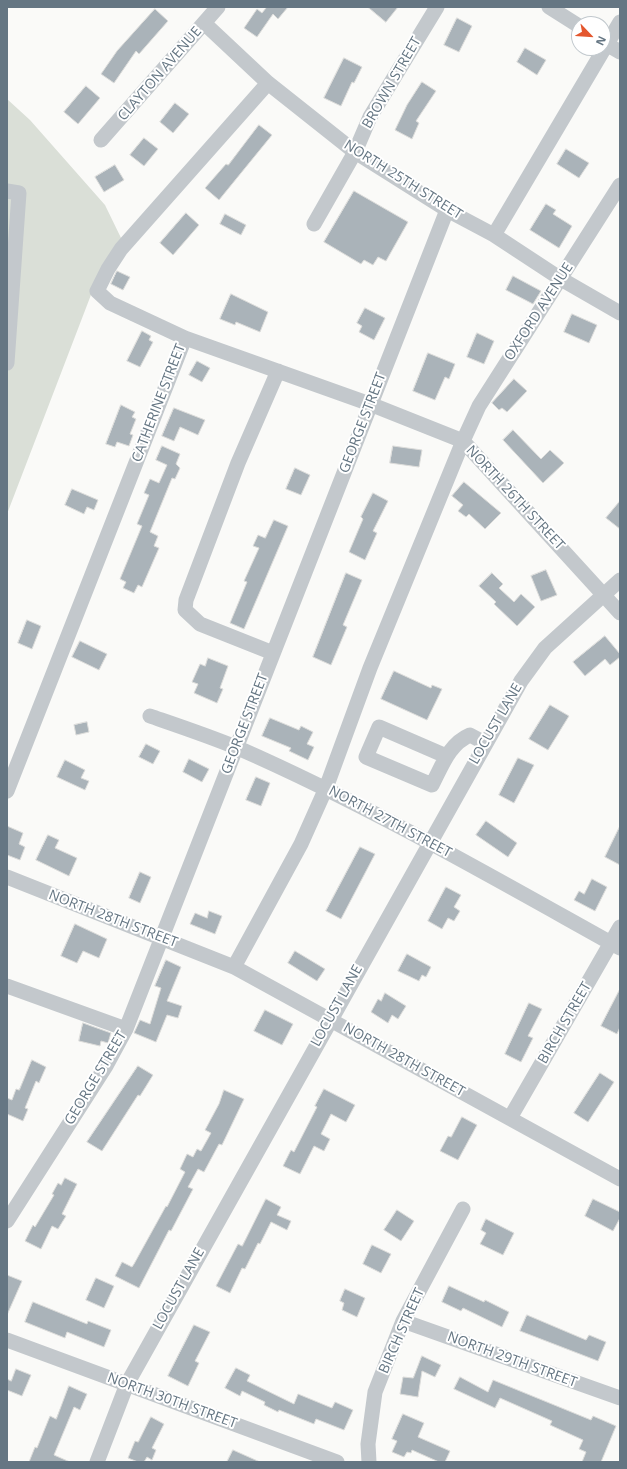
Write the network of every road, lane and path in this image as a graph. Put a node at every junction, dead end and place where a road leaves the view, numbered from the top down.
1 (218, 7) edge
2 (437, 7) edge
3 (549, 7) edge
4 (571, 21) edge
5 (620, 22) edge
6 (204, 23) junction
7 (611, 35) edge
8 (611, 47) edge
9 (620, 52) edge
10 (597, 56) edge
11 (268, 83) junction
12 (101, 140) dead end
13 (355, 152) junction
14 (620, 185) edge
15 (7, 191) edge
16 (447, 210) junction
17 (314, 224) dead end
18 (494, 235) junction
19 (561, 279) junction
20 (620, 313) edge
21 (185, 338) junction
22 (7, 358) edge
23 (278, 371) junction
24 (370, 404) junction
25 (462, 441) junction
26 (620, 580) edge
27 (604, 595) junction
28 (620, 613) edge
29 (273, 653) junction
30 (150, 716) dead end
31 (486, 743) junction
32 (236, 747) junction
33 (446, 756) junction
34 (326, 788) junction
35 (7, 791) edge
36 (430, 842) junction
37 (7, 877) edge
38 (620, 927) edge
39 (162, 937) junction
40 (616, 946) edge
41 (234, 967) junction
42 (7, 986) edge
43 (329, 1020) junction
44 (126, 1029) junction
45 (510, 1118) junction
46 (620, 1179) edge
47 (463, 1209) dead end
48 (7, 1221) edge
49 (403, 1322) junction
50 (7, 1340) edge
51 (127, 1384) junction
52 (620, 1398) edge
53 (97, 1462) edge
54 (337, 1462) edge
55 (369, 1462) edge

1 - 6 street, CLAYTON AVENUE
2 - 13 street, BROWN STREET
3 - 4 street
5 - 7 street
6 - 11 street, NORTH 25TH STREET
6 - 12 street, CLAYTON AVENUE
8 - 9 street
10 - 18 street
11 - 13 street, NORTH 25TH STREET
11 - 21 street, CATHERINE STREET
13 - 16 street, NORTH 25TH STREET
13 - 17 street, BROWN STREET
14 - 19 street, OXFORD AVENUE
15 - 22 street
16 - 18 street, NORTH 25TH STREET
16 - 24 street, GEORGE STREET
18 - 19 street, NORTH 25TH STREET
19 - 20 street, NORTH 25TH STREET
19 - 25 street, OXFORD AVENUE
21 - 23 street, NORTH 26TH STREET
21 - 35 street, CATHERINE STREET
23 - 24 street, NORTH 26TH STREET
23 - 29 street
24 - 25 street, NORTH 26TH STREET
24 - 29 street, GEORGE STREET
25 - 27 street, NORTH 26TH STREET
25 - 34 street
26 - 27 street, LOCUST LANE
27 - 28 street, NORTH 26TH STREET
27 - 31 street, LOCUST LANE
29 - 32 street, GEORGE STREET
30 - 32 street, NORTH 27TH STREET
31 - 33 street
31 - 36 street, LOCUST LANE
32 - 34 street, NORTH 27TH STREET
32 - 39 street, GEORGE STREET
33 - 33 street
34 - 36 street, NORTH 27TH STREET
34 - 41 street
36 - 40 street, NORTH 27TH STREET
36 - 43 street, LOCUST LANE
37 - 39 street, NORTH 28TH STREET
38 - 40 street, BIRCH STREET
39 - 41 street, NORTH 28TH STREET
39 - 44 street, GEORGE STREET
40 - 45 street, BIRCH STREET
41 - 43 street, NORTH 28TH STREET
42 - 44 street
43 - 45 street, NORTH 28TH STREET
43 - 51 street, LOCUST LANE
44 - 48 street, GEORGE STREET
45 - 46 street, NORTH 28TH STREET
47 - 49 street, BIRCH STREET
49 - 52 street, NORTH 29TH STREET
49 - 55 street, BIRCH STREET
50 - 51 street, NORTH 30TH STREET
51 - 53 street, LOCUST LANE
51 - 54 street, NORTH 30TH STREET

